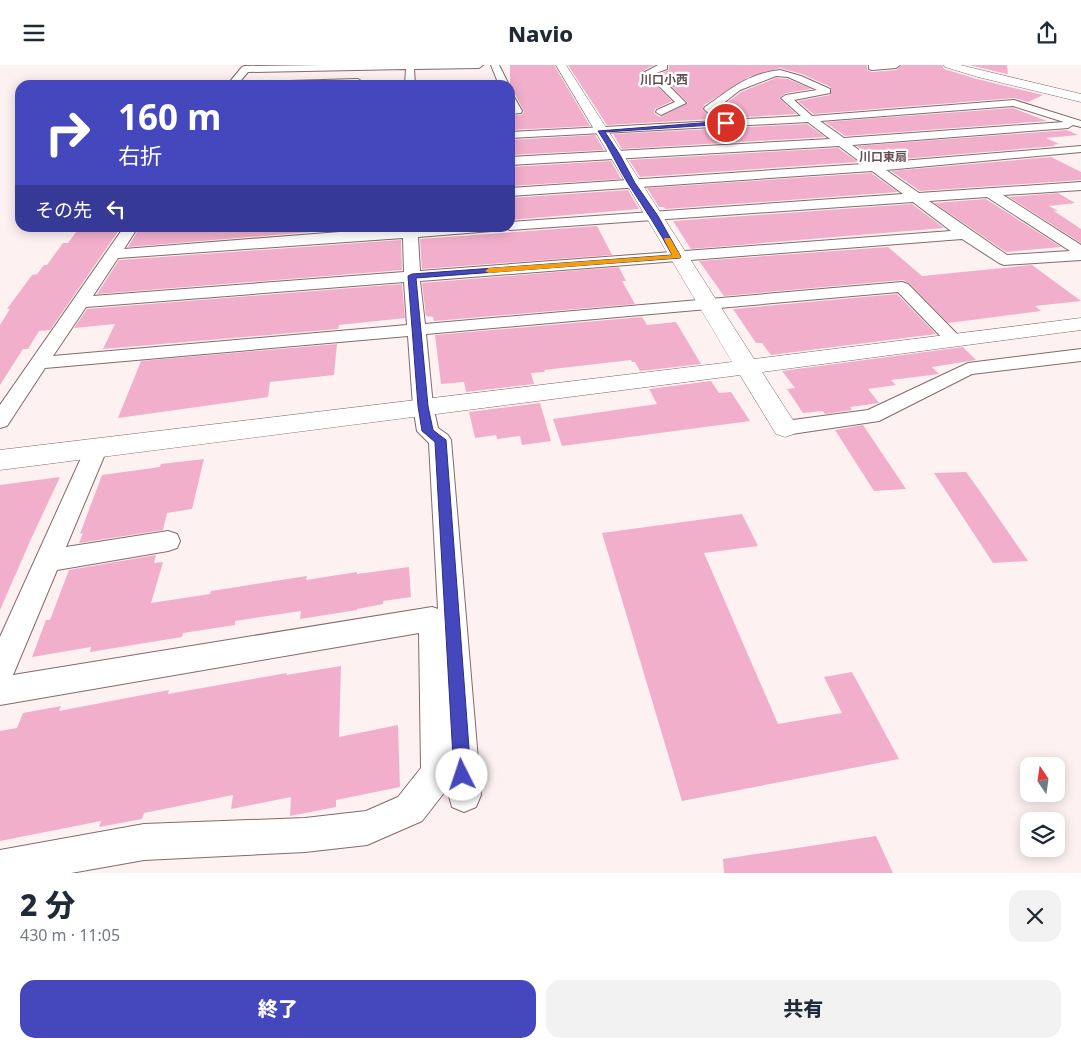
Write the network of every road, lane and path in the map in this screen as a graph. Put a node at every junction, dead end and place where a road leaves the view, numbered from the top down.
1 (410, 65) edge
2 (479, 65) edge
3 (495, 65) edge
4 (561, 65) edge
5 (662, 65) edge
6 (896, 65) edge
7 (949, 65) edge
8 (872, 67) dead end
9 (776, 69) edge
10 (236, 80) edge
11 (407, 80) edge
12 (502, 80) edge
13 (1081, 97) edge
14 (661, 112) dead end
15 (810, 119) junction
16 (726, 123) junction
17 (1081, 124) edge
18 (601, 131) junction
19 (515, 135) edge
20 (842, 142) junction
21 (1081, 149) edge
22 (617, 155) junction
23 (515, 161) edge
24 (877, 167) junction
25 (632, 183) junction
26 (1081, 186) edge
27 (1063, 187) junction
28 (515, 192) edge
29 (990, 192) junction
30 (916, 197) junction
31 (1081, 198) edge
32 (654, 216) junction
33 (515, 226) edge
34 (128, 232) edge
35 (385, 232) edge
36 (410, 232) edge
37 (965, 234) junction
38 (113, 254) junction
39 (1081, 254) edge
40 (677, 257) junction
41 (412, 276) junction
42 (81, 302) junction
43 (707, 305) junction
44 (1081, 324) edge
45 (416, 329) junction
46 (954, 340) junction
47 (1081, 355) edge
48 (39, 363) junction
49 (747, 367) junction
50 (423, 406) junction
51 (0, 421) edge
52 (785, 428) joint
53 (97, 447) junction
54 (0, 459) edge
55 (168, 541) dead end
56 (48, 561) junction
57 (0, 670) edge
58 (0, 691) edge
59 (464, 795) dead end
60 (0, 869) edge

1 - 2 street
1 - 10 street
1 - 11 street
3 - 12 street
4 - 18 street
5 - 14 street
6 - 8 street
7 - 13 street
9 - 15 street
9 - 16 street
15 - 16 street
15 - 17 street
15 - 20 street
16 - 18 street
17 - 20 street
18 - 19 street
18 - 22 street
20 - 22 street
20 - 24 street
21 - 24 street
22 - 23 street
22 - 25 street
24 - 25 street
24 - 30 street
25 - 28 street
25 - 32 street
26 - 27 street
27 - 29 street
27 - 31 street
29 - 30 street
29 - 39 street
30 - 32 street
30 - 37 street
32 - 33 street
32 - 40 street
34 - 38 street
35 - 38 street
36 - 41 street
37 - 39 street
37 - 40 street
38 - 42 street
40 - 41 street
40 - 43 street
41 - 42 street
41 - 45 street
42 - 48 street
43 - 45 street
43 - 46 street
43 - 49 street
44 - 46 street
45 - 48 street
45 - 50 street
46 - 49 street
47 - 52 street
48 - 51 street
49 - 50 street
49 - 52 street
50 - 53 street
50 - 59 street
53 - 54 street
53 - 56 street
55 - 56 street
56 - 57 street
58 - 60 street

